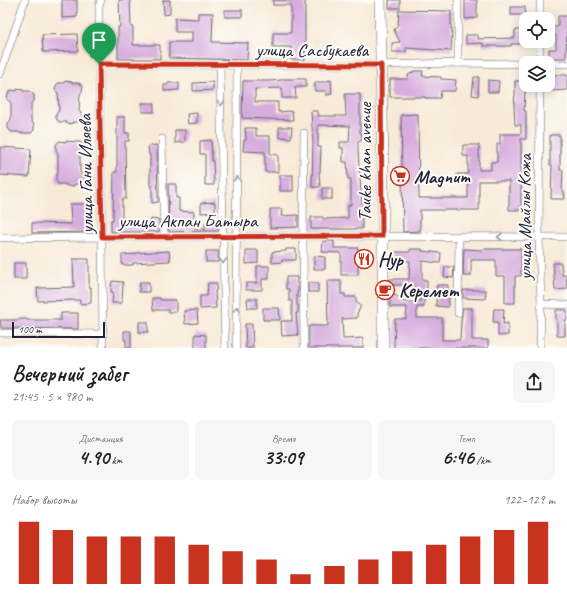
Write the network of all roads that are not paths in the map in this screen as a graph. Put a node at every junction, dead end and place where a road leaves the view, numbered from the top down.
1 (25, 0) edge
2 (100, 0) edge
3 (375, 0) edge
4 (380, 0) edge
5 (458, 0) edge
6 (540, 0) edge
7 (540, 12) edge
8 (99, 64) junction
9 (220, 64) junction
10 (237, 64) junction
11 (458, 64) junction
12 (519, 64) edge
13 (555, 64) edge
14 (567, 64) edge
15 (378, 65) junction
16 (0, 74) edge
17 (540, 92) edge
18 (304, 133) dead end
19 (162, 139) dead end
20 (164, 236) junction
21 (223, 236) junction
22 (237, 236) junction
23 (303, 236) junction
24 (379, 236) junction
25 (539, 236) junction
26 (102, 237) junction
27 (459, 237) junction
28 (567, 237) edge
29 (0, 238) edge
30 (541, 304) junction
31 (567, 305) edge
32 (458, 313) dead end
33 (0, 333) edge
34 (103, 334) junction
35 (104, 348) edge
36 (225, 348) edge
37 (236, 348) edge
38 (304, 348) edge
39 (376, 348) edge
40 (383, 348) edge
41 (540, 348) edge

1 - 16 street
2 - 8 street, улица Гани Иляева
3 - 15 main road, Tauke khan avenue
4 - 15 main road, Tauke khan avenue
5 - 11 street
6 - 7 street
8 - 9 street, улица Сасбукаева
8 - 26 street, улица Гани Иляева
9 - 10 street, улица Сасбукаева
9 -> 21 street
10 - 15 street, улица Сасбукаева
22 -> 10 street
11 - 12 street, улица Сасбукаева
11 - 15 street, улица Сасбукаева
13 - 14 street
15 - 24 main road, Tauke khan avenue
17 - 25 street, улица Майлы Кожа
18 - 23 street
19 - 20 street
20 - 21 street, улица Акпан Батыра
20 - 26 street, улица Акпан Батыра
21 - 22 street, улица Акпан Батыра
21 -> 36 street
22 - 23 street, улица Акпан Батыра
37 -> 22 street
23 - 24 street, улица Акпан Батыра
23 - 38 street
24 - 27 street, улица Акпан Батыра
24 - 39 main road, Tauke khan avenue
24 - 40 main road, Tauke khan avenue
25 -> 27 street, улица Акпан Батыра
25 - 28 street, улица Акпан Батыра
25 - 30 street, улица Майлы Кожа
26 - 29 street, улица Акпан Батыра
26 - 34 street, улица Гани Иляева
27 - 32 street
30 - 31 street
30 - 41 street, улица Майлы Кожа
33 - 34 street
34 - 35 street, улица Гани Иляева

